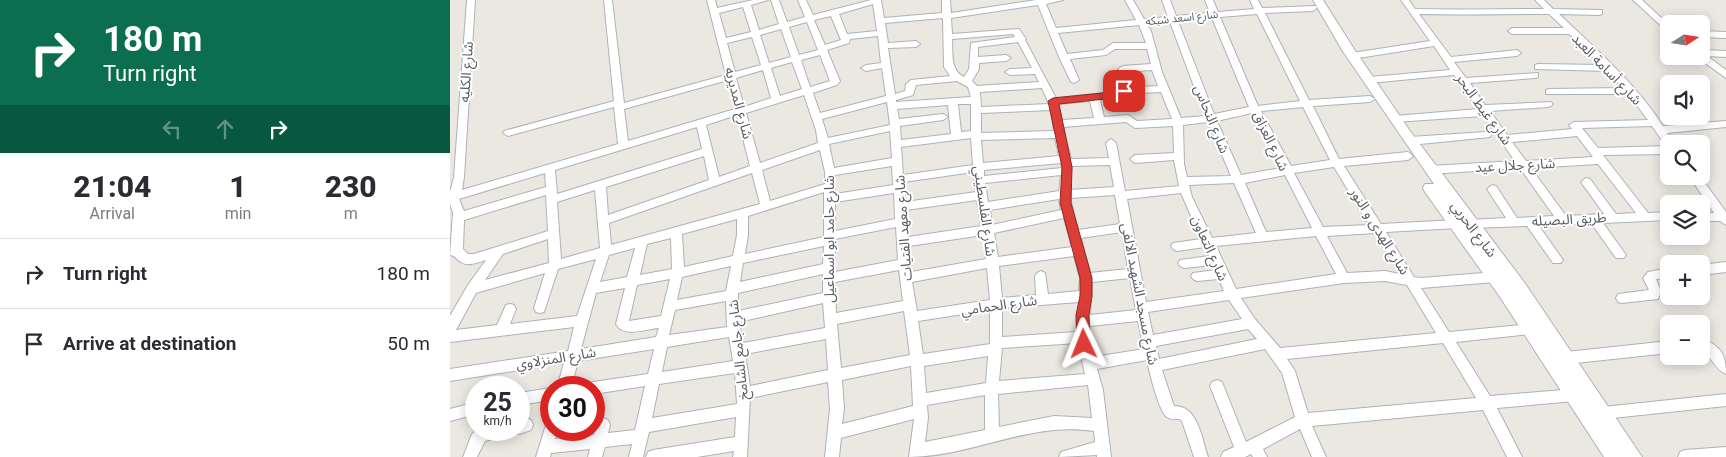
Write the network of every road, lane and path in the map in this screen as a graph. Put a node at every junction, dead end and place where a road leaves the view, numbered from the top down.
1 (471, 0) edge
2 (608, 0) edge
3 (711, 0) edge
4 (764, 0) edge
5 (775, 0) edge
6 (802, 0) edge
7 (877, 0) edge
8 (946, 0) edge
9 (1059, 0) edge
10 (1129, 0) edge
11 (1166, 0) edge
12 (1209, 0) edge
13 (1254, 0) edge
14 (1405, 0) edge
15 (1539, 0) edge
16 (1637, 0) edge
17 (1040, 1) edge
18 (1313, 3) edge
19 (746, 4) junction
20 (714, 11) junction
21 (1259, 11) junction
22 (1413, 11) junction
23 (834, 12) junction
24 (1599, 12) dead end
25 (1551, 13) junction
26 (1215, 15) junction
27 (946, 16) junction
28 (809, 19) junction
29 (1172, 20) junction
30 (1142, 22) junction
31 (1660, 22) edge
32 (784, 25) junction
33 (880, 27) junction
34 (1512, 30) dead end
35 (1052, 31) junction
36 (1570, 31) junction
37 (755, 33) junction
38 (1710, 34) edge
39 (1726, 35) edge
40 (845, 37) junction
41 (947, 37) junction
42 (1022, 39) junction
43 (722, 42) junction
44 (1437, 43) junction
45 (916, 44) dead end
46 (883, 46) junction
47 (1151, 46) junction
48 (822, 50) junction
49 (1517, 53) dead end
50 (1726, 54) edge
51 (1710, 55) edge
52 (1352, 56) junction
53 (1063, 57) junction
54 (796, 58) junction
55 (1006, 58) dead end
56 (975, 60) junction
57 (1449, 60) junction
58 (1710, 62) edge
59 (886, 65) junction
60 (766, 67) junction
61 (1155, 67) junction
62 (866, 68) dead end
63 (1610, 68) junction
64 (1123, 69) dead end
65 (1038, 71) junction
66 (1010, 72) dead end
67 (1457, 72) junction
68 (1724, 73) edge
69 (732, 76) junction
70 (1074, 80) dead end
71 (1369, 80) junction
72 (1464, 81) junction
73 (1046, 85) junction
74 (1164, 89) junction
75 (1631, 91) junction
76 (808, 92) junction
77 (970, 92) junction
78 (1549, 92) dead end
79 (1094, 97) junction
80 (1370, 99) junction
81 (776, 101) junction
82 (891, 102) junction
83 (953, 102) junction
84 (1054, 104) junction
85 (1306, 104) junction
86 (1548, 104) dead end
87 (619, 105) junction
88 (1255, 109) junction
89 (1484, 110) junction
90 (741, 112) junction
91 (1388, 115) junction
92 (817, 117) junction
93 (943, 117) dead end
94 (462, 119) junction
95 (1211, 119) junction
96 (450, 121) edge
97 (1099, 121) junction
98 (1178, 122) junction
99 (701, 123) junction
100 (1726, 124) edge
101 (894, 125) junction
102 (1658, 127) junction
103 (1058, 129) junction
104 (1577, 129) junction
105 (508, 132) dead end
106 (976, 135) junction
107 (1486, 135) dead end
108 (1664, 135) edge
109 (956, 136) junction
110 (1505, 139) junction
111 (823, 143) junction
112 (1111, 143) dead end
113 (896, 144) junction
114 (623, 146) junction
115 (1409, 148) junction
116 (708, 151) junction
117 (1660, 151) edge
118 (1178, 156) junction
119 (1598, 156) junction
120 (1135, 159) dead end
121 (898, 161) junction
122 (1115, 161) junction
123 (1336, 162) junction
124 (1066, 164) junction
125 (1523, 164) junction
126 (550, 168) junction
127 (756, 168) junction
128 (978, 168) junction
129 (1430, 170) junction
130 (1286, 171) junction
131 (830, 172) junction
132 (979, 180) junction
133 (1237, 180) junction
134 (715, 182) junction
135 (1586, 182) dead end
136 (900, 184) junction
137 (600, 185) junction
138 (1183, 185) junction
139 (1701, 185) edge
140 (830, 186) junction
141 (1492, 190) dead end
142 (1120, 193) junction
143 (453, 194) edge
144 (1064, 194) junction
145 (552, 195) junction
146 (830, 199) junction
147 (982, 201) junction
148 (766, 206) junction
149 (901, 207) junction
150 (742, 213) junction
151 (1068, 213) junction
152 (1645, 216) junction
153 (1660, 216) edge
154 (459, 217) junction
155 (1612, 217) junction
156 (1710, 217) edge
157 (1593, 218) junction
158 (1725, 218) edge
159 (1562, 220) junction
160 (603, 221) junction
161 (1530, 221) junction
162 (902, 222) junction
163 (1514, 222) junction
164 (1463, 224) junction
165 (1127, 227) junction
166 (1378, 228) junction
167 (987, 230) junction
168 (676, 232) junction
169 (1319, 232) junction
170 (554, 234) junction
171 (1074, 235) junction
172 (1263, 236) junction
173 (830, 238) junction
174 (642, 241) junction
175 (903, 242) junction
176 (1209, 243) junction
177 (1177, 246) dead end
178 (453, 251) edge
179 (499, 251) junction
180 (1079, 251) junction
181 (605, 252) junction
182 (1620, 255) dead end
183 (736, 260) junction
184 (1215, 260) junction
185 (1556, 260) dead end
186 (1184, 262) dead end
187 (904, 264) junction
188 (992, 264) junction
189 (554, 266) junction
190 (1726, 267) edge
191 (1710, 269) edge
192 (677, 273) junction
193 (829, 273) junction
194 (1136, 273) junction
195 (1221, 274) junction
196 (1660, 275) edge
197 (1041, 276) dead end
198 (1198, 276) dead end
199 (1496, 277) junction
200 (906, 278) junction
201 (1086, 278) junction
202 (1344, 278) junction
203 (632, 281) junction
204 (1411, 281) junction
205 (472, 289) junction
206 (591, 289) junction
207 (732, 292) junction
208 (1232, 294) junction
209 (1086, 296) junction
210 (829, 297) junction
211 (1622, 298) dead end
212 (1042, 299) junction
213 (996, 304) junction
214 (670, 306) junction
215 (1524, 306) junction
216 (540, 308) dead end
217 (510, 309) dead end
218 (911, 311) junction
219 (1142, 311) junction
220 (582, 321) junction
221 (666, 321) junction
222 (1082, 321) junction
223 (1251, 323) junction
224 (733, 324) junction
225 (831, 326) junction
226 (450, 328) edge
227 (1531, 328) junction
228 (502, 330) junction
229 (450, 336) edge
230 (1445, 337) junction
231 (1083, 338) junction
232 (662, 342) junction
233 (1267, 343) junction
234 (996, 346) junction
235 (1660, 348) edge
236 (1710, 348) edge
237 (738, 350) junction
238 (1151, 354) junction
239 (1277, 354) junction
240 (573, 356) junction
241 (1566, 358) junction
242 (917, 360) junction
243 (1089, 364) junction
244 (740, 366) junction
245 (1726, 368) edge
246 (450, 375) edge
247 (835, 375) junction
248 (567, 376) edge
249 (654, 379) junction
250 (1093, 379) junction
251 (605, 386) edge
252 (1217, 386) dead end
253 (992, 388) junction
254 (743, 393) junction
255 (1575, 395) junction
256 (1726, 400) edge
257 (1487, 404) junction
258 (920, 405) junction
259 (744, 409) junction
260 (465, 411) edge
261 (1603, 413) junction
262 (450, 415) edge
263 (1304, 420) junction
264 (1101, 426) junction
265 (642, 431) junction
266 (835, 433) junction
267 (992, 436) junction
268 (605, 440) edge
269 (475, 441) edge
270 (599, 441) joint
271 (740, 450) edge
272 (545, 452) edge
273 (1103, 452) edge
274 (917, 454) edge
275 (1242, 454) edge
276 (1726, 454) edge
277 (470, 457) edge
278 (594, 457) edge
279 (636, 457) edge
280 (653, 457) edge
281 (832, 457) edge
282 (1066, 457) edge
283 (1202, 457) edge
284 (1319, 457) edge
285 (1516, 457) edge
286 (1615, 457) edge
287 (1632, 457) edge
288 (1686, 457) edge

1 - 94 street, شارع الكليه
2 - 87 street
3 - 20 street, شارع المديريه
4 - 19 street
5 - 32 street, شارع حامد ابو اسماعيل
6 - 28 street
7 - 23 street
7 - 33 street, شارع معهد الفتيات
8 - 27 street, شارع الفلسطيني
9 - 17 street
10 - 30 street, شارع التعاون
11 - 29 street, شارع النحاس
12 - 26 street, شارع العزاق
13 - 21 street, شارع الهدى و النور
14 - 22 street, شارع غيط البحر
15 - 25 street, شارع أسامة العبد
16 - 31 street
17 - 27 street
17 - 35 street
18 - 21 street, شارع اسعد شبكه
18 - 52 street, شارع الحربي
18 - 80 street, شارع الحربي
19 - 20 street
19 - 37 street
20 - 43 street, شارع المديريه
21 - 26 street, شارع اسعد شبكه
21 - 85 street, شارع الهدى و النور
22 - 25 street
22 - 44 street, شارع غيط البحر
23 - 28 street
23 - 40 street
24 - 25 street
25 - 36 street, شارع أسامة العبد
26 - 29 street, شارع اسعد شبكه
26 - 88 street, شارع العزاق
27 - 33 street
27 - 41 street, شارع الفلسطيني
28 - 32 street
28 - 48 street
29 - 30 street, شارع اسعد شبكه
29 - 95 street, شارع النحاس
30 - 35 street, شارع اسعد شبكه
30 - 47 street, شارع التعاون
32 - 37 street
32 - 54 street, شارع حامد ابو اسماعيل
33 - 40 street
33 - 46 street, شارع معهد الفتيات
34 - 36 street
35 - 53 street
36 - 63 street, شارع أسامة العبد
37 - 43 street
37 - 60 street
38 - 39 street
40 - 48 street
41 - 42 street
41 - 77 street, شارع الفلسطيني
42 - 56 street
42 - 65 street
43 - 69 street, شارع المديريه
44 - 52 street
44 - 57 street, شارع غيط البحر
45 - 46 street
46 - 59 street, شارع معهد الفتيات
47 - 53 street
47 - 61 street, شارع التعاون
48 - 54 street
48 - 76 street
49 - 57 street
50 - 51 street
52 - 71 street, شارع الحربي
53 - 70 street
54 - 60 street
54 - 76 street, شارع حامد ابو اسماعيل
55 - 56 street
56 - 77 street
57 - 67 street, شارع غيط البحر
58 - 68 street
59 - 62 street
59 - 82 street, شارع معهد الفتيات
60 - 69 street
60 - 81 street
61 - 64 street
61 - 74 street, شارع التعاون
63 - 72 street
63 - 75 street, شارع أسامة العبد
65 - 66 street
65 - 73 street
67 - 71 street
67 - 72 street, شارع غيط البحر
69 - 87 street
69 - 90 street, شارع المديريه
71 - 91 street, شارع الحربي
72 - 89 street, شارع غيط البحر
73 - 77 street
73 - 84 street
74 - 79 street
74 - 98 street, شارع التعاون
75 - 78 street
75 - 102 street, شارع أسامة العبد
76 - 81 street
76 - 92 street, شارع حامد ابو اسماعيل
77 - 82 street
77 - 83 street
77 - 84 street
77 - 106 street, شارع الفلسطيني
79 - 84 street
79 - 97 street
80 - 85 street
80 - 91 street, شارع الحربي
81 - 90 street
82 - 83 street
82 - 92 street
82 - 101 street, شارع معهد الفتيات
83 - 109 street
84 - 103 street
85 - 88 street
85 - 123 street, شارع الهدى و النور
86 - 89 street
87 - 105 street
87 - 114 street
88 - 95 street
88 - 130 street, شارع العزاق
89 - 91 street
89 - 110 street, شارع غيط البحر
90 - 99 street
90 - 127 street, شارع المديريه
91 - 115 street, شارع الحربي
92 - 111 street, شارع حامد ابو اسماعيل
93 - 101 street
94 - 96 street
94 - 143 street, شارع الكليه
95 - 98 street
95 - 133 street, شارع النحاس
97 - 98 street
97 - 103 street
98 - 118 street, شارع التعاون
99 - 114 street
99 - 116 street
100 - 102 street
101 - 111 street
101 - 113 street, شارع معهد الفتيات
102 - 104 street
102 - 108 street, شارع أسامة العبد
103 - 106 street
103 - 124 street
104 - 110 street
104 - 119 street
106 - 109 street
106 - 128 street, شارع الفلسطيني
107 - 115 street
109 - 113 street
110 - 125 street, شارع غيط البحر
111 - 127 street
111 - 131 street, شارع حامد ابو اسماعيل
112 - 122 street, شارع مسجد الشهيد الالفى
113 - 121 street, شارع معهد الفتيات
114 - 126 street
115 - 123 street
115 - 129 street, شارع الحربي
115 - 164 street, شارع الحربي
116 - 134 street
116 - 137 street
117 - 119 street, شارع جلال عيد
118 - 120 street
118 - 138 street, شارع التعاون
119 - 125 street, شارع جلال عيد
119 - 152 street
121 - 131 street
121 - 136 street, شارع معهد الفتيات
122 - 124 street
122 - 142 street, شارع مسجد الشهيد الالفى
123 - 130 street
123 - 166 street, شارع الهدى و النور
124 - 128 street
124 - 132 street
124 - 144 street
125 - 129 street, شارع جلال عيد
125 - 159 street, شارع غيط البحر
126 - 143 street
126 - 145 street
127 - 134 street
127 - 148 street, شارع المديريه
128 - 132 street, شارع الفلسطيني
128 - 136 street
129 - 164 street, شارع الحربي
130 - 133 street
130 - 169 street, شارع العزاق
131 - 140 street, شارع حامد ابو اسماعيل
132 - 147 street, شارع الفلسطيني
133 - 138 street
133 - 172 street, شارع النحاس
134 - 160 street
135 - 155 street
136 - 146 street
136 - 149 street, شارع معهد الفتيات
137 - 145 street
137 - 160 street
138 - 142 street
138 - 176 street, شارع التعاون
139 - 158 street
140 - 146 street, شارع حامد ابو اسماعيل
140 - 148 street
141 - 163 street
142 - 144 street
142 - 165 street, شارع مسجد الشهيد الالفى
143 - 154 street
144 - 147 street
144 - 151 street
145 - 154 street
145 - 170 street
146 - 173 street, شارع حامد ابو اسماعيل
147 - 149 street
147 - 167 street, شارع الفلسطيني
148 - 150 street
149 - 162 street, شارع معهد الفتيات
150 - 168 street
150 - 183 street, شارع جامع الشامخ
151 - 167 street
151 - 171 street
152 - 153 street, طريق البصيله
152 - 155 street, طريق البصيله
154 - 178 street
155 - 157 street, طريق البصيله
156 - 158 street
157 - 159 street, طريق البصيله
157 - 182 street
159 - 161 street, طريق البصيله
160 - 181 street
161 - 163 street, طريق البصيله
161 - 185 street
162 - 173 street
162 - 175 street, شارع معهد الفتيات
163 - 164 street, طريق البصيله
164 - 166 street, طريق البصيله
164 - 199 street, شارع الحربي
164 - 215 street, شارع الحربي
165 - 171 street
165 - 194 street, شارع مسجد الشهيد الالفى
166 - 169 street, طريق البصيله
166 - 204 street, شارع الهدى و النور
167 - 175 street
167 - 188 street, شارع الفلسطيني
168 - 174 street
168 - 192 street
169 - 172 street, طريق البصيله
169 - 202 street, شارع العزاق
170 - 179 street
170 - 189 street
171 - 180 street
172 - 176 street, طريق البصيله
173 - 183 street
173 - 193 street, شارع حامد ابو اسماعيل
174 - 181 street
174 - 203 street
175 - 187 street, شارع معهد الفتيات
176 - 177 street, طريق البصيله
176 - 184 street, شارع التعاون
178 - 179 street
179 - 205 street
180 - 188 street
180 - 201 street
181 - 189 street
181 - 206 street
183 - 192 street
183 - 207 street, شارع جامع الشامخ
184 - 186 street
184 - 195 street, شارع التعاون
187 - 193 street
187 - 200 street, شارع معهد الفتيات
188 - 200 street
188 - 213 street, شارع الفلسطيني
189 - 205 street
189 - 216 street
190 - 191 street
192 - 203 street
192 - 214 street
193 - 207 street
193 - 210 street, شارع حامد ابو اسماعيل
194 - 201 street
194 - 219 street, شارع مسجد الشهيد الالفى
195 - 198 street
195 - 208 street, شارع التعاون
196 - 211 street
197 - 212 street
199 - 204 street
199 - 215 street, شارع الحربي
200 - 218 street, شارع معهد الفتيات
201 - 209 street
202 - 204 street
202 - 208 street
203 - 206 street
203 - 221 street
204 - 230 street, شارع الهدى و النور
205 - 226 street
206 - 220 street
207 - 214 street
207 - 224 street, شارع جامع الشامخ
208 - 219 street
208 - 223 street, شارع التعاون
209 - 212 street, شارع الحمامي
209 - 222 street
210 - 224 street, شارع المنزلاوي
210 - 225 street, شارع حامد ابو اسماعيل
212 - 213 street, شارع الحمامي
213 - 218 street, شارع الحمامي
213 - 234 street, شارع الفلسطيني
214 - 221 street
215 - 227 street, شارع الحربي
215 - 241 street, شارع الحربي
217 - 228 street
218 - 225 street, شارع الحمامي
218 - 242 street, شارع معهد الفتيات
219 - 222 street
219 - 238 street, شارع مسجد الشهيد الالفى
220 - 228 street
220 - 240 street
221 - 232 street
222 - 231 street
223 - 233 street, شارع التعاون
223 - 238 street
224 - 232 street, شارع المنزلاوي
224 - 237 street, شارع جامع الشامخ
225 - 237 street, شارع الحمامي
225 - 247 street, شارع حامد ابو اسماعيل
227 - 230 street
227 - 255 street, شارع الحربي
228 - 229 street
230 - 239 street
230 - 257 street, شارع الهدى و النور
231 - 234 street
231 - 243 street
232 - 240 street, شارع المنزلاوي
232 - 249 street
233 - 238 street
233 - 239 street, شارع التعاون
234 - 242 street
234 - 253 street, شارع الفلسطيني
235 - 241 street
236 - 245 street
237 - 244 street, شارع جامع الشامخ
238 - 243 street
238 - 283 street, شارع مسجد الشهيد الالفى
239 - 263 street, شارع التعاون
240 - 246 street, شارع المنزلاوي
240 - 248 street
241 - 261 street, شارع الحربي
242 - 247 street
242 - 258 street, شارع معهد الفتيات
243 - 250 street
244 - 249 street
244 - 254 street, شارع جامع الشامخ
247 - 254 street
247 - 266 street, شارع حامد ابو اسماعيل
249 - 251 street
249 - 265 street
250 - 253 street
250 - 264 street
252 - 275 street
253 - 258 street
253 - 267 street, شارع الفلسطيني
254 - 259 street, شارع جامع الشامخ
255 - 257 street
255 - 286 street, شارع الحربي
256 - 261 street
257 - 263 street
257 - 285 street, شارع الهدى و النور
258 - 266 street
258 - 274 street, شارع معهد الفتيات
259 - 265 street
259 - 271 street, شارع جامع الشامخ
260 - 262 street
261 - 287 street, شارع الحربي
263 - 275 street
263 - 284 street, شارع التعاون
264 - 267 street
264 - 273 street
265 - 268 street
265 - 279 street
266 - 281 street, شارع حامد ابو اسماعيل
267 - 274 street
269 - 277 street
270 - 272 street
270 - 278 street
271 - 280 street
273 - 282 street
276 - 288 street

